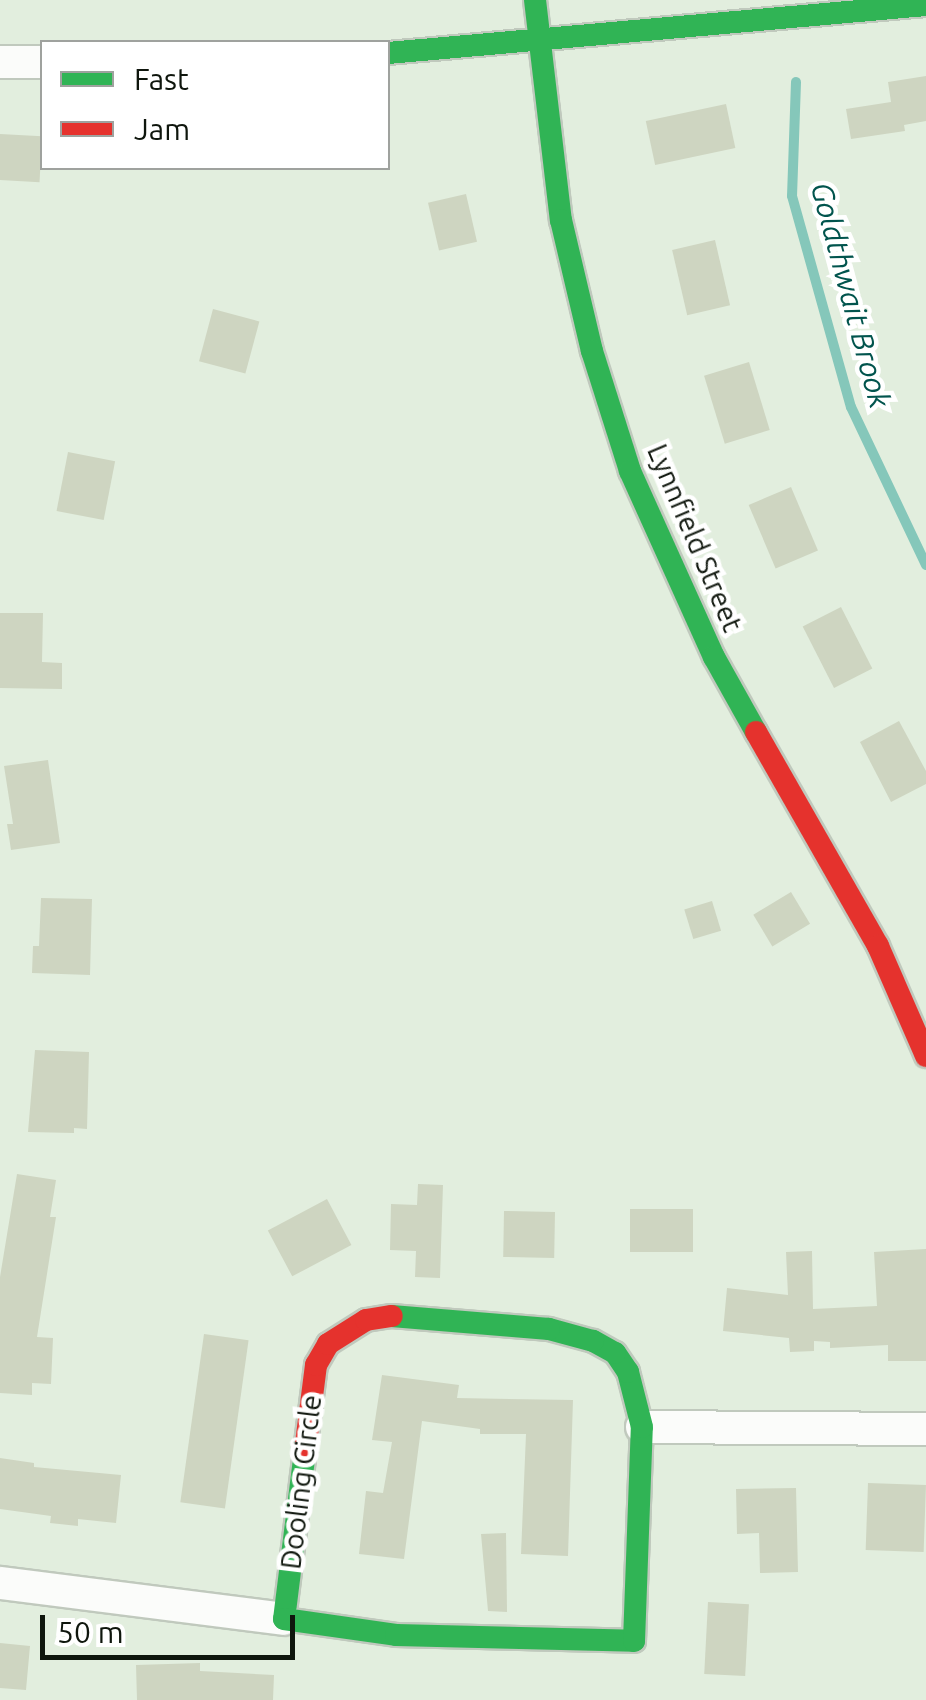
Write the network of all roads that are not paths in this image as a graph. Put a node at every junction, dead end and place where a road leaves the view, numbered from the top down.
1 (535, 0) edge
2 (926, 6) edge
3 (540, 41) junction
4 (390, 53) edge
5 (0, 62) edge
6 (40, 62) edge
7 (926, 1056) edge
8 (642, 1427) junction
9 (926, 1429) edge
10 (0, 1584) edge
11 (284, 1619) junction

1 - 3 street, Lynnfield Street
2 - 3 street
3 - 4 street
3 - 7 street, Lynnfield Street
5 - 6 street
8 - 9 street
8 - 11 street, Dooling Circle
8 - 11 street, Dooling Circle
10 - 11 street

